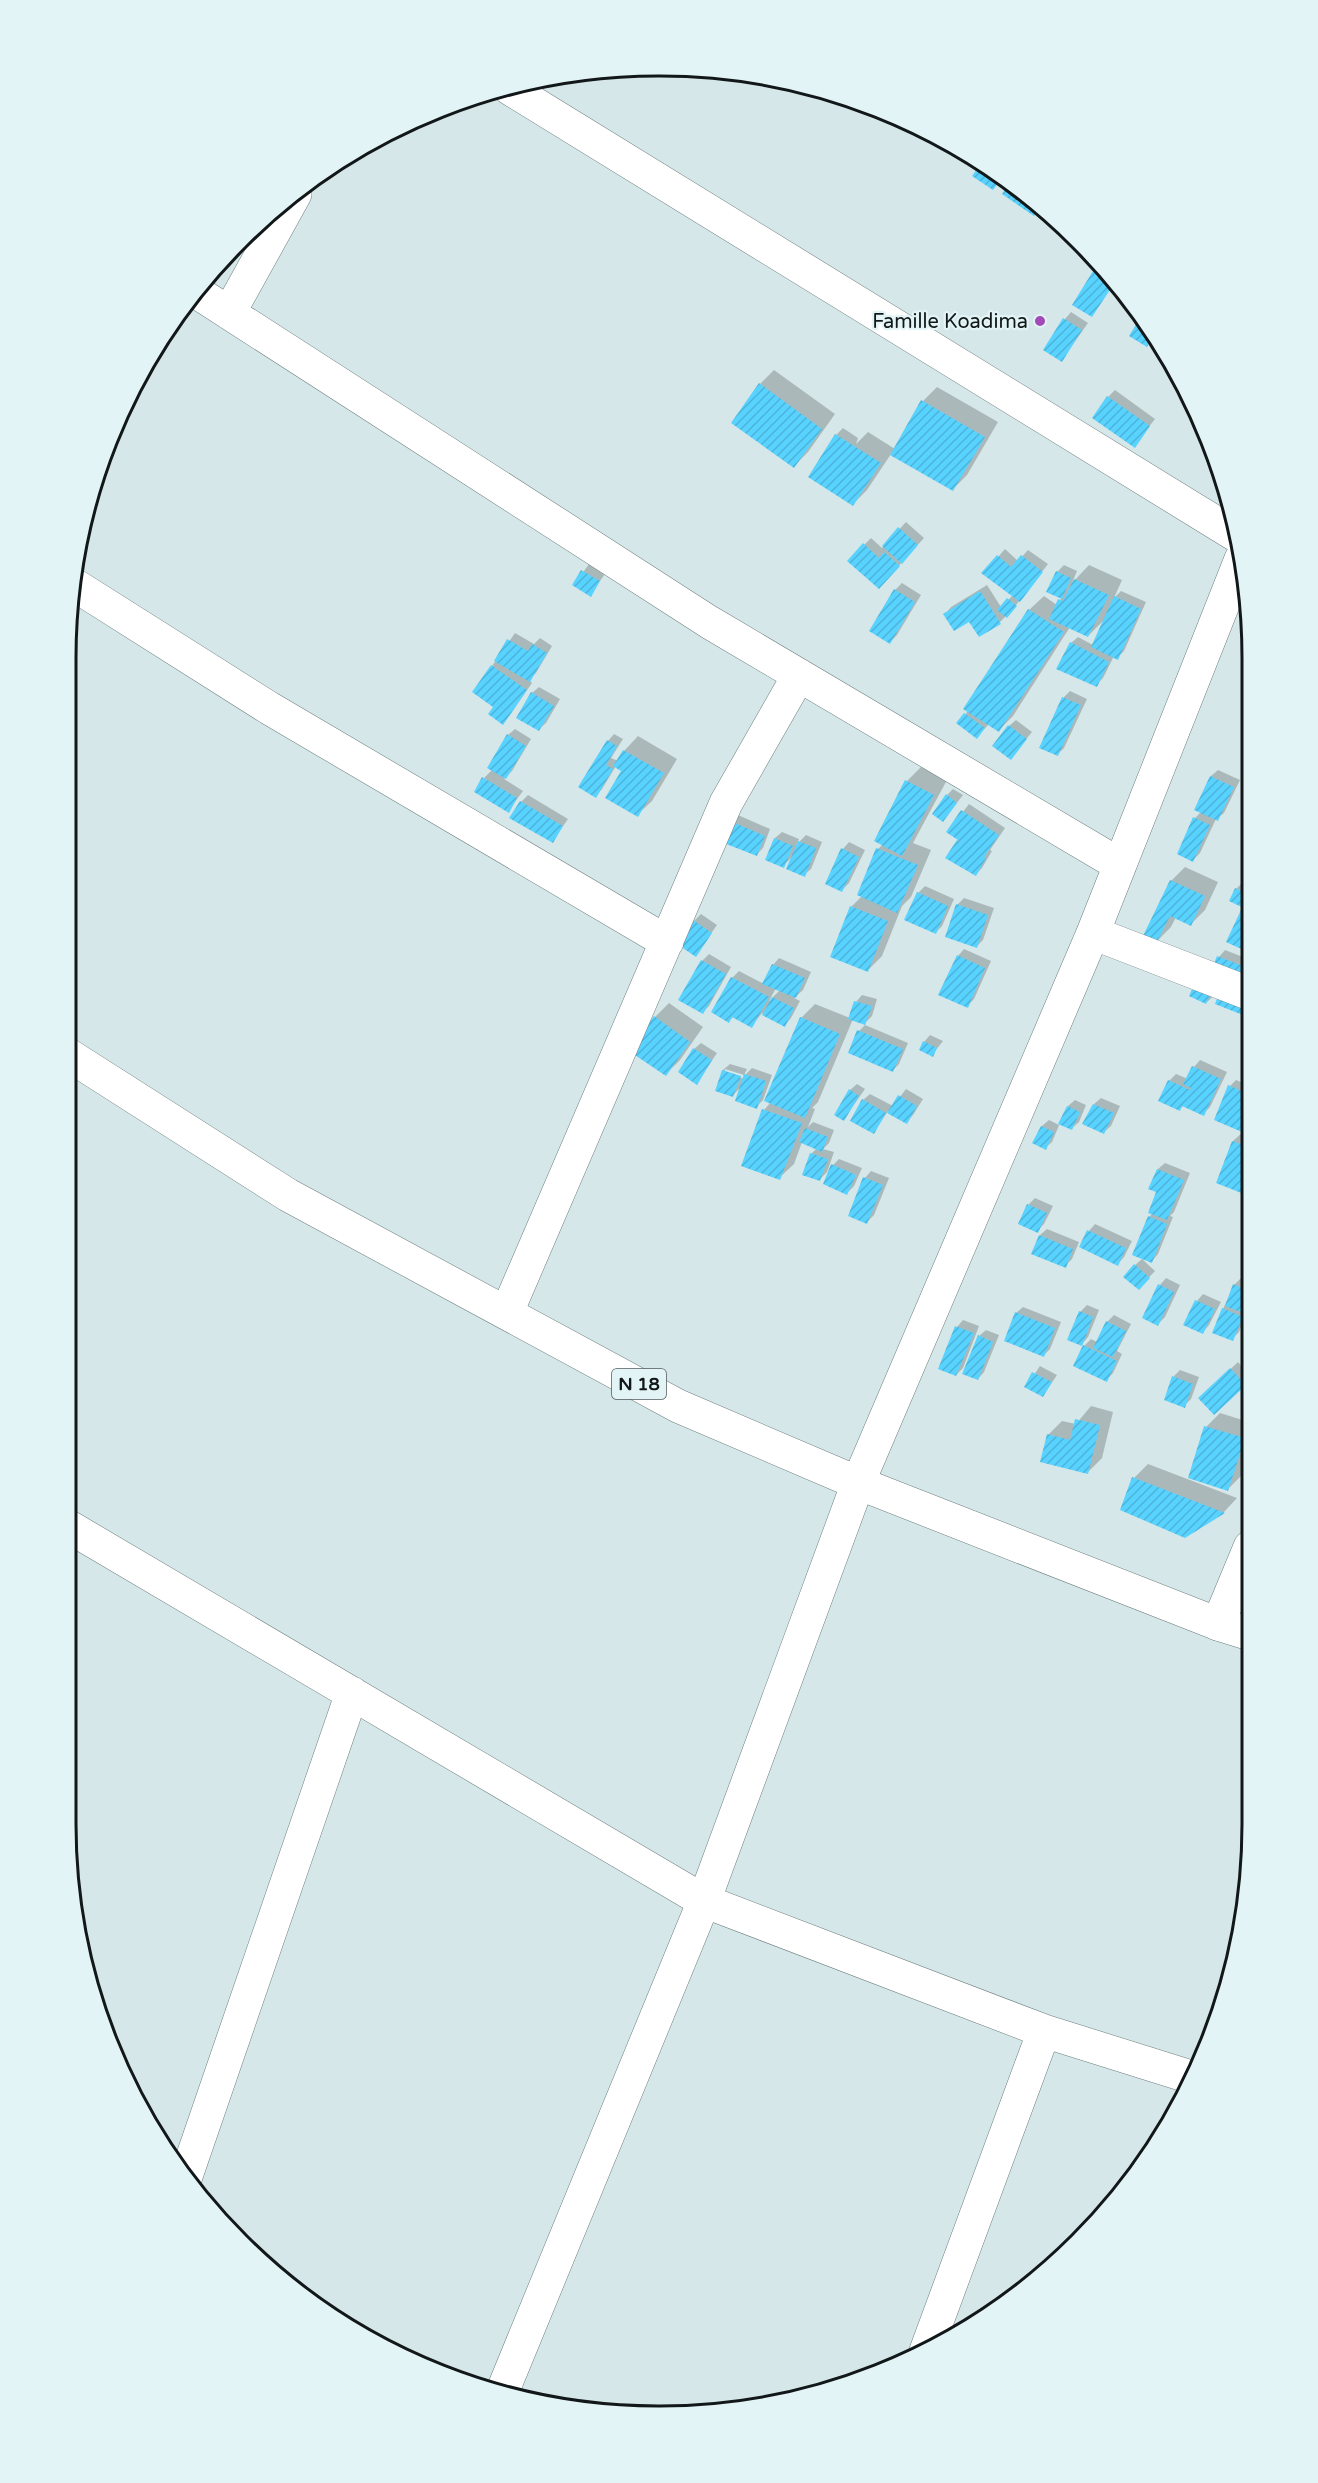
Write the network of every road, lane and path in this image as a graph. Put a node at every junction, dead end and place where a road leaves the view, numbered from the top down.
1 (519, 94) edge
2 (284, 213) edge
3 (203, 296) edge
4 (229, 313) junction
5 (1227, 529) edge
6 (1235, 574) edge
7 (81, 589) edge
8 (799, 675) junction
9 (1120, 865) junction
10 (1093, 933) junction
11 (667, 942) junction
12 (1242, 991) edge
13 (76, 1060) edge
14 (507, 1312) junction
15 (858, 1483) junction
16 (76, 1531) edge
17 (1242, 1566) edge
18 (1218, 1624) junction
19 (1242, 1632) edge
20 (352, 1693) junction
21 (704, 1901) junction
22 (1044, 2031) junction
23 (1184, 2075) edge
24 (189, 2168) edge
25 (931, 2339) edge
26 (505, 2386) edge

1 - 5 street
2 - 4 street
3 - 4 street
4 - 8 street
6 - 9 street
7 - 11 street
8 - 9 street
8 - 11 street
9 - 10 street
10 - 12 street
10 - 15 street
11 - 14 street
13 - 14 street, N 18
14 - 15 street, N 18
15 - 18 street, N 18
15 - 21 street
16 - 20 street
17 - 18 street
18 - 19 street, N 18
20 - 21 street
20 - 24 street
21 - 22 street
21 - 26 street
22 - 23 street
22 - 25 street

